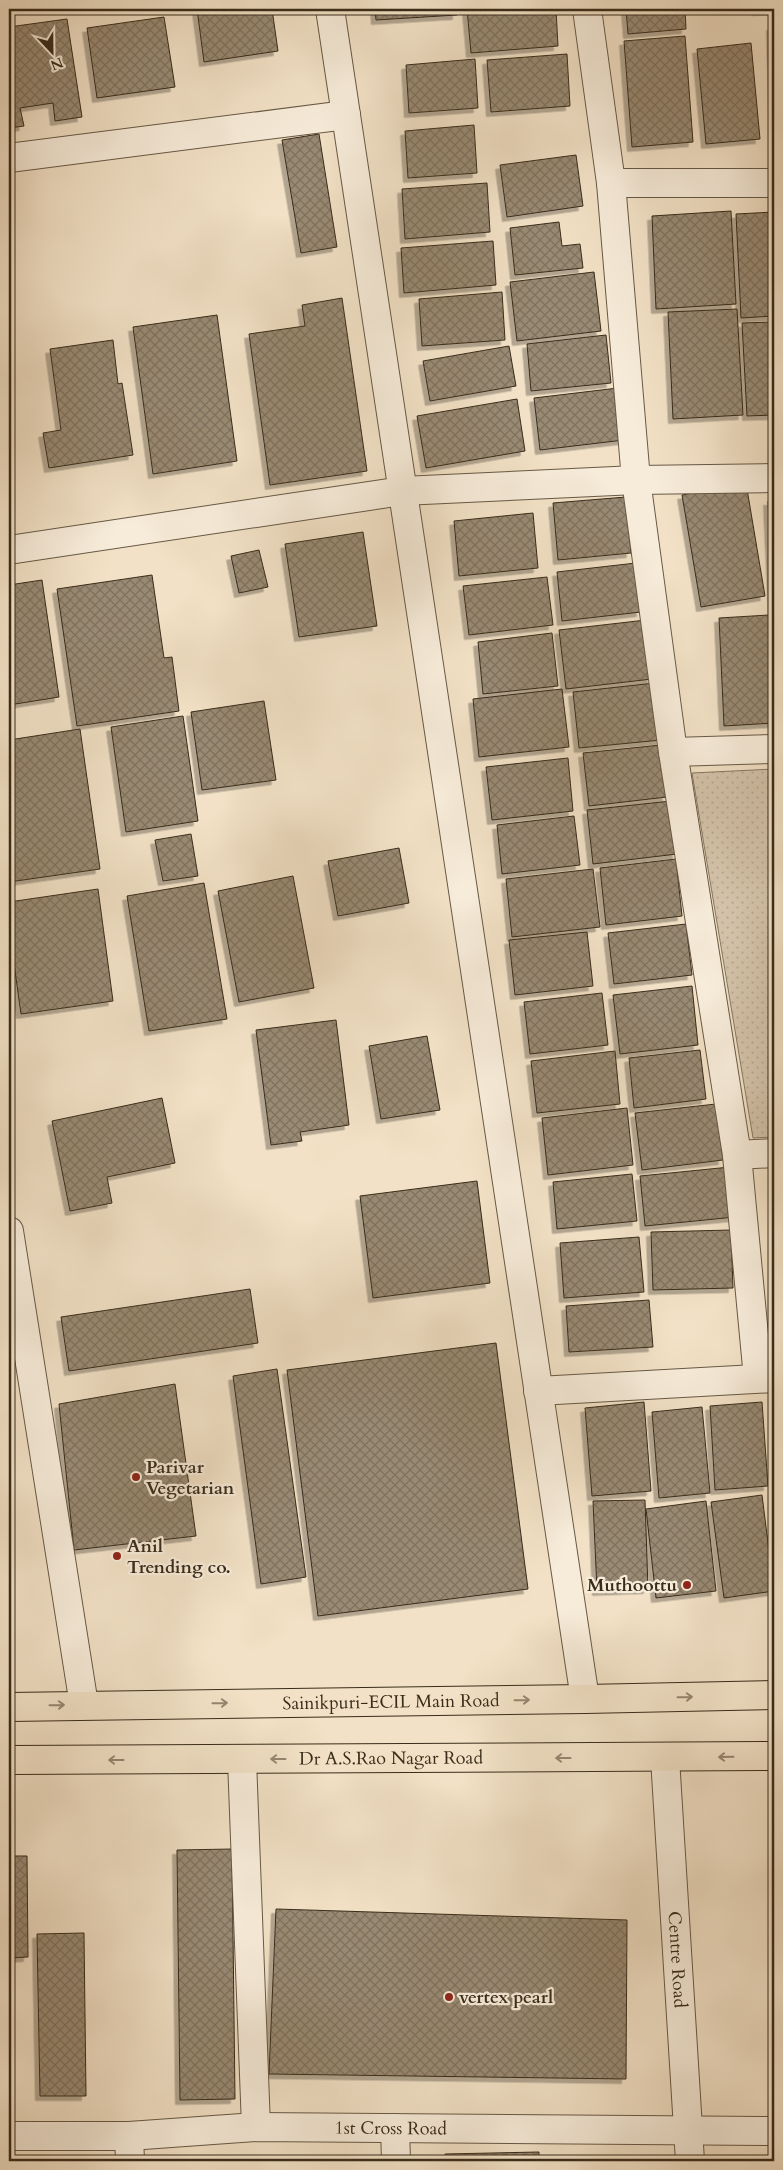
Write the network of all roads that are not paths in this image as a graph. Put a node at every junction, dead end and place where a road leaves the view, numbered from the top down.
1 (330, 9) edge
2 (587, 9) edge
3 (346, 115) junction
4 (9, 158) edge
5 (611, 183) junction
6 (774, 183) edge
7 (774, 478) edge
8 (636, 480) junction
9 (402, 491) junction
10 (9, 550) edge
11 (774, 750) edge
12 (673, 752) junction
13 (774, 1153) edge
14 (737, 1155) junction
15 (9, 1231) edge
16 (766, 1378) edge
17 (538, 1391) junction
18 (774, 1695) edge
19 (586, 1700) junction
20 (84, 1705) junction
21 (9, 1706) edge
22 (774, 1756) edge
23 (665, 1758) junction
24 (9, 1760) edge
25 (242, 1760) junction
26 (256, 2127) junction
27 (395, 2128) junction
28 (689, 2130) junction
29 (774, 2131) edge
30 (9, 2136) edge
31 (129, 2149) edge
32 (396, 2161) edge
33 (690, 2161) edge

1 - 3 street
2 - 5 street
3 - 4 street
3 - 9 street
5 - 6 street
5 - 8 street
7 - 8 street
8 - 9 street
8 - 12 street
9 - 10 street
9 - 17 street
11 - 12 street
12 - 14 street
13 - 14 street
14 - 16 street
15 - 20 street
16 - 17 street
17 - 19 street
19 -> 18 main road, Sainikpuri-ECIL Main Road
20 -> 19 main road, Sainikpuri-ECIL Main Road
21 -> 20 main road, Sainikpuri-ECIL Main Road
22 -> 23 main road, Dr A.S.Rao Nagar Road
23 -> 25 main road, Dr A.S.Rao Nagar Road
23 - 28 street, Centre Road
25 -> 24 main road, Dr A.S.Rao Nagar Road
25 - 26 street
26 - 27 street, 1st Cross Road
26 - 31 street, 1st Cross Road
27 - 28 street, 1st Cross Road
27 - 32 street
28 - 29 street, 1st Cross Road
28 - 33 street, Centre Road
30 - 31 street, 1st Cross Road

